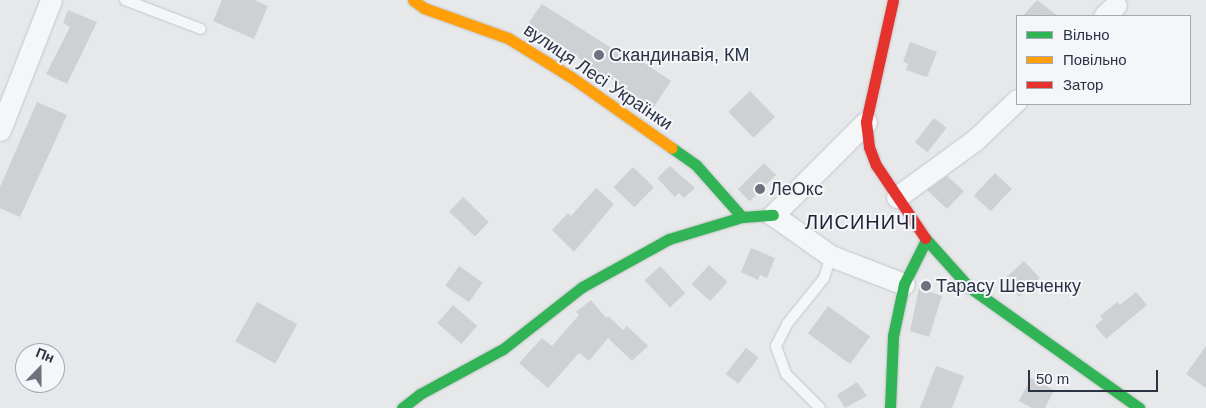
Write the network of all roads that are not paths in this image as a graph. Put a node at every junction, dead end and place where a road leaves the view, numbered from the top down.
1 (51, 0) edge
2 (125, 0) edge
3 (413, 0) edge
4 (893, 0) edge
5 (201, 29) dead end
6 (1016, 101) edge
7 (866, 122) junction
8 (0, 130) edge
9 (897, 197) junction
10 (773, 215) junction
11 (742, 217) junction
12 (926, 240) junction
13 (831, 256) junction
14 (904, 284) junction
15 (402, 408) edge
16 (820, 408) edge
17 (890, 408) edge
18 (1140, 408) edge

1 - 8 street
2 - 5 lane
3 - 11 street, вулиця Лесі Українки
4 - 7 street
6 - 9 street
7 - 9 street
7 - 10 street
9 - 12 street
10 - 11 street
10 - 13 street
11 - 15 street
12 - 14 street
12 - 18 street
13 - 14 street
13 - 16 lane
14 - 17 street

